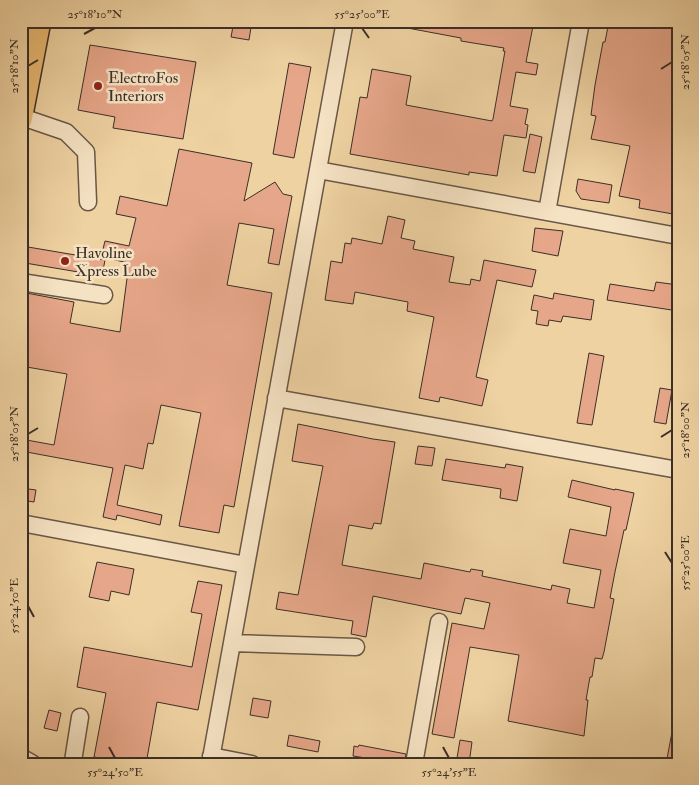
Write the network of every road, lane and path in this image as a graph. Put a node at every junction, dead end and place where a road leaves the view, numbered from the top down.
1 (29, 21) edge
2 (40, 21) edge
3 (345, 21) edge
4 (581, 21) edge
5 (33, 60) junction
6 (22, 119) edge
7 (318, 170) junction
8 (88, 202) dead end
9 (547, 212) junction
10 (678, 236) edge
11 (21, 282) edge
12 (104, 295) dead end
13 (276, 398) junction
14 (678, 470) edge
15 (21, 522) edge
16 (246, 565) junction
17 (438, 622) dead end
18 (232, 643) junction
19 (356, 647) dead end
20 (80, 717) dead end
21 (21, 757) edge
22 (210, 760) edge
23 (33, 764) edge
24 (74, 764) edge
25 (252, 764) edge
26 (414, 764) edge

1 - 5 main road
2 - 5 main road
3 - 7 street
4 - 9 street
5 - 6 main road
6 - 8 street
7 - 9 street
7 - 13 street
9 - 10 street
11 - 12 street
13 - 14 street
13 - 16 street
15 - 16 street
16 - 18 street
17 - 26 street
18 - 19 street
18 - 22 street
20 - 24 street
21 - 23 street
22 - 25 street

